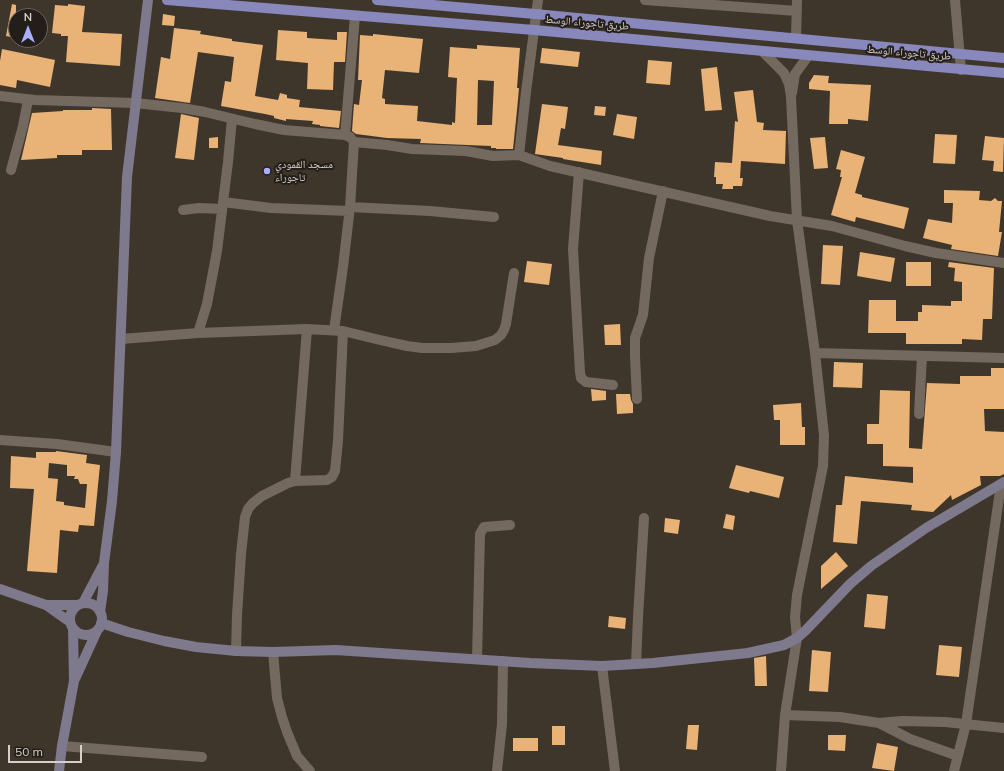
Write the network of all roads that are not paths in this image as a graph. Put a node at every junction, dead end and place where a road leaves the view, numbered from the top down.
1 (148, 0) edge
2 (167, 0) edge
3 (377, 0) edge
4 (538, 0) edge
5 (645, 0) edge
6 (797, 0) edge
7 (955, 0) edge
8 (720, 3) edge
9 (797, 11) junction
10 (535, 14) junction
11 (355, 16) junction
12 (534, 30) junction
13 (796, 38) junction
14 (763, 52) junction
15 (961, 54) junction
16 (808, 56) junction
17 (1004, 58) edge
18 (961, 70) junction
19 (1004, 74) edge
20 (0, 96) edge
21 (791, 97) junction
22 (28, 100) junction
23 (135, 103) junction
24 (232, 119) junction
25 (345, 135) junction
26 (354, 142) junction
27 (519, 155) junction
28 (10, 170) dead end
29 (579, 172) junction
30 (663, 191) junction
31 (222, 206) junction
32 (350, 209) junction
33 (183, 210) dead end
34 (494, 217) dead end
35 (797, 220) junction
36 (1004, 264) edge
37 (514, 273) dead end
38 (307, 329) junction
39 (338, 330) junction
40 (198, 333) junction
41 (122, 339) junction
42 (815, 353) junction
43 (922, 356) junction
44 (1004, 358) edge
45 (613, 385) dead end
46 (637, 399) dead end
47 (919, 414) dead end
48 (0, 440) edge
49 (116, 452) junction
50 (295, 481) junction
51 (1002, 483) edge
52 (644, 518) dead end
53 (510, 525) dead end
54 (104, 563) junction
55 (0, 590) edge
56 (80, 604) junction
57 (46, 605) junction
58 (100, 612) junction
59 (71, 626) junction
60 (99, 627) junction
61 (798, 638) junction
62 (236, 651) junction
63 (273, 652) junction
64 (477, 659) junction
65 (504, 661) junction
66 (636, 664) junction
67 (602, 666) junction
68 (74, 681) junction
69 (785, 715) junction
70 (879, 723) junction
71 (966, 724) junction
72 (1004, 728) edge
73 (62, 746) junction
74 (958, 756) junction
75 (202, 757) dead end
76 (59, 771) edge
77 (310, 771) edge
78 (497, 771) edge
79 (615, 771) edge
80 (781, 771) edge
81 (954, 771) edge

1 - 23 street
2 - 11 main road, طريق تاجوراء الوسط
3 - 10 main road
4 - 10 street
5 - 8 street
6 - 9 street
7 - 15 street
8 - 9 street
9 - 13 street
10 - 12 street
10 - 13 main road
11 - 12 main road, طريق تاجوراء الوسط
11 - 25 street
12 - 14 main road, طريق تاجوراء الوسط
12 - 27 street
13 - 15 main road
14 - 16 main road, طريق تاجوراء الوسط
14 - 21 street
15 - 17 main road
15 - 18 street
16 - 18 main road, طريق تاجوراء الوسط
16 - 21 street
18 - 19 main road, طريق تاجوراء الوسط
20 - 22 street
21 - 35 street
22 - 23 street
22 - 28 street
23 - 24 street
23 - 41 street
24 - 25 street
24 - 31 street
25 - 26 street
26 - 27 street
26 - 32 street
27 - 29 street
29 - 30 street
29 - 45 street
30 - 35 street
30 - 46 street
31 - 32 street
31 - 33 street
31 - 40 street
32 - 34 street
32 - 39 street
35 - 36 street
35 - 42 street
37 - 39 street
38 - 39 street
38 - 40 street
38 - 50 street
39 - 50 street
40 - 41 street
41 - 49 street
42 - 43 street
42 - 61 street
43 - 44 street
43 - 47 street
48 - 49 street
49 - 54 street
50 - 62 street
51 - 61 street
51 - 71 street
52 - 66 street
53 - 64 street
54 - 56 street
54 - 58 street
55 - 57 street
56 - 57 street
56 - 58 street
56 - 59 street
57 - 59 street
58 - 60 street
59 - 60 street
59 - 68 street
60 - 62 street
60 - 68 street
61 - 66 street
61 - 69 street
62 - 63 street
63 - 64 street
63 - 77 street
64 - 65 street
65 - 67 street
65 - 78 street
66 - 67 street
67 - 79 street
68 - 73 street
69 - 70 street
69 - 80 street
70 - 71 street
70 - 74 street
71 - 72 street
71 - 74 street
73 - 75 street
73 - 76 street
74 - 81 street

